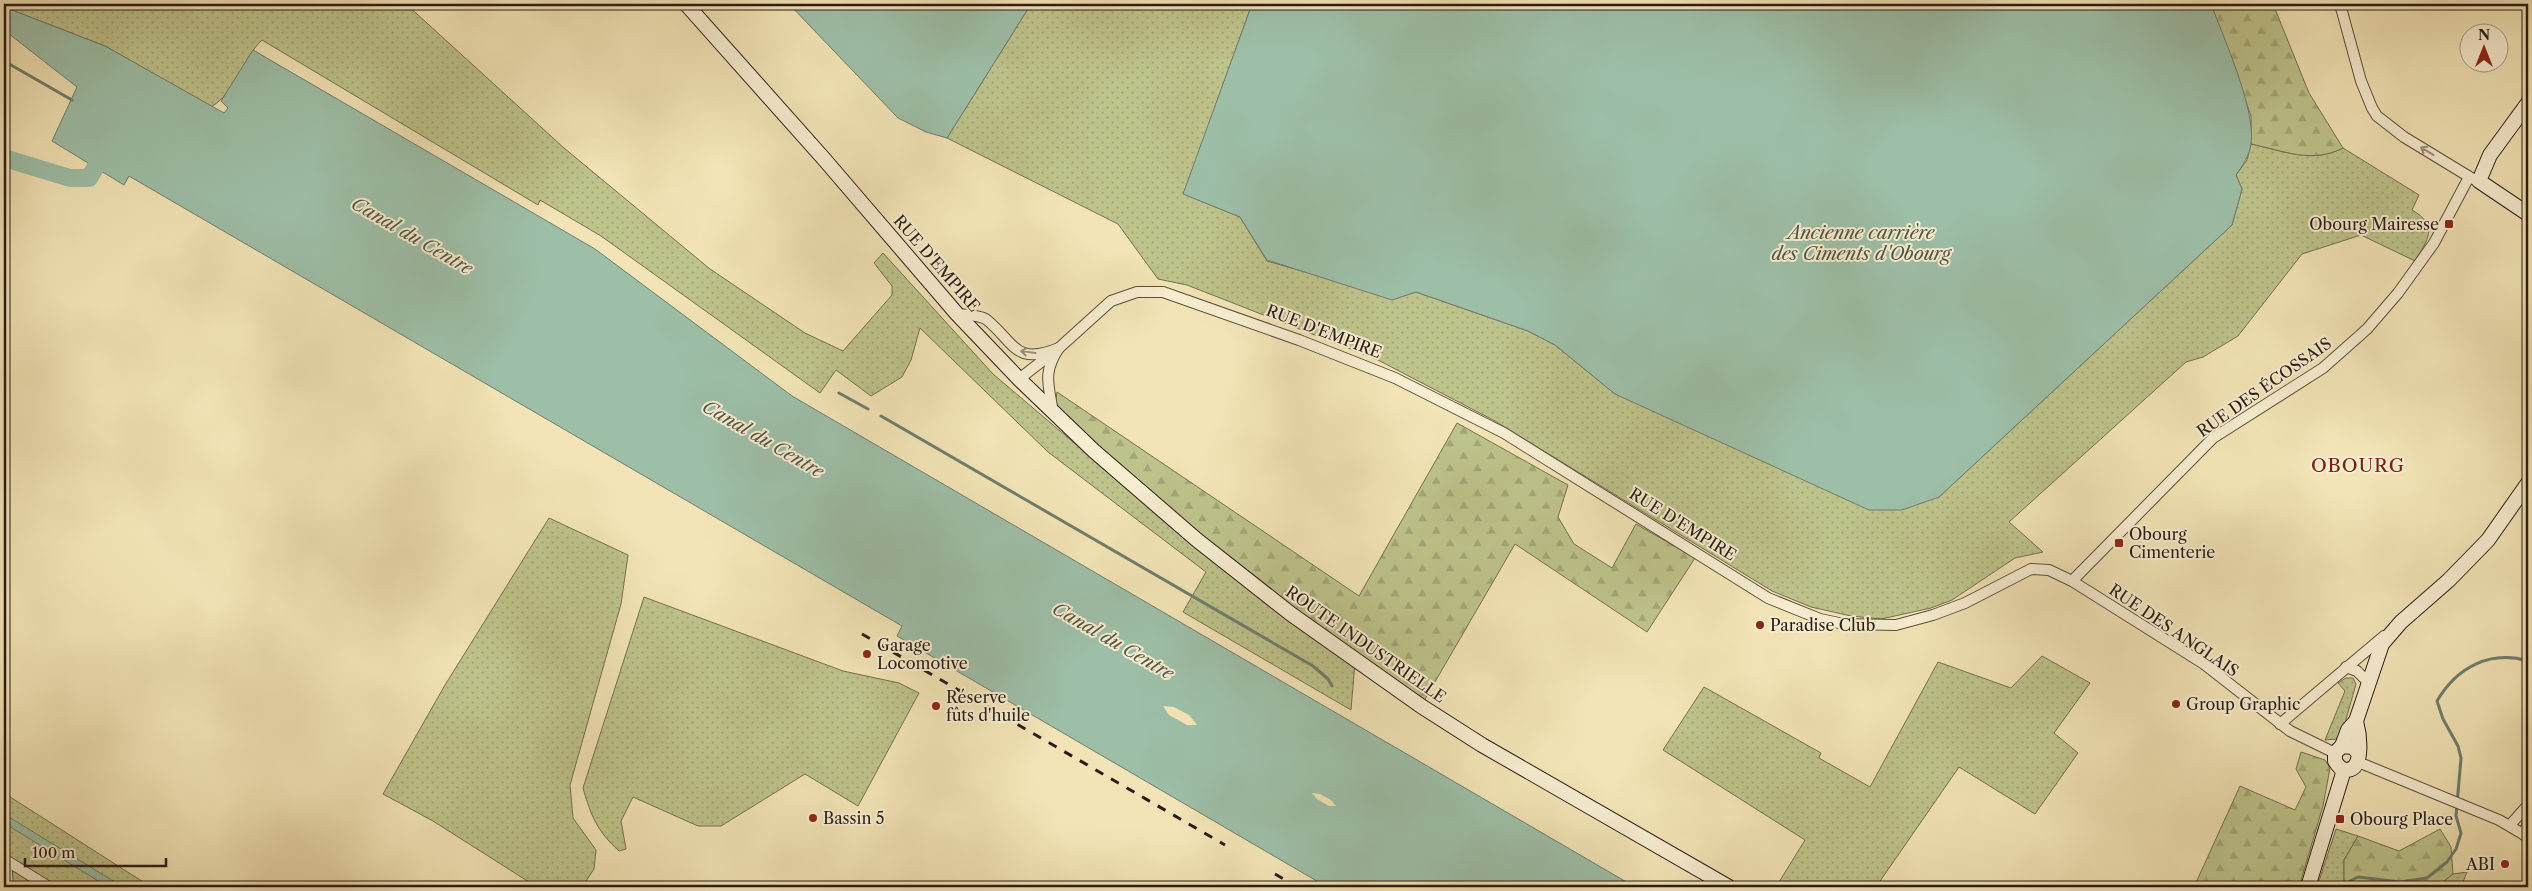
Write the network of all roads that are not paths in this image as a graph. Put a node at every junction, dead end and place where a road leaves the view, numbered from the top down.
1 (686, 4) edge
2 (2340, 4) edge
3 (2528, 103) edge
4 (2474, 179) junction
5 (2528, 214) edge
6 (957, 314) junction
7 (1059, 348) junction
8 (1019, 379) junction
9 (1054, 413) junction
10 (2528, 483) edge
11 (2072, 581) junction
12 (2402, 622) junction
13 (2346, 667) junction
14 (2368, 682) junction
15 (2356, 721) junction
16 (2280, 724) junction
17 (2339, 750) junction
18 (2358, 757) junction
19 (2344, 770) junction
20 (2528, 804) edge
21 (2528, 822) edge
22 (2510, 825) junction
23 (2526, 836) edge
24 (5, 860) edge
25 (8, 887) edge
26 (49, 887) edge
27 (1729, 887) edge
28 (2308, 887) edge

1 - 6 main road, RUE D'EMPIRE
4 -> 2 street
3 - 4 main road
4 - 5 main road
4 - 11 street, RUE DES ÉCOSSAIS
7 -> 6 street
6 - 8 main road, RUE D'EMPIRE
7 - 8 street, RUE D'EMPIRE
7 - 9 street
7 - 11 street, RUE D'EMPIRE
8 - 9 main road, ROUTE INDUSTRIELLE
9 - 27 main road, ROUTE INDUSTRIELLE
10 - 12 main road
11 - 16 street, RUE DES ANGLAIS
12 - 13 street
12 - 14 main road
13 - 14 street
13 - 16 street
14 - 15 main road
15 - 17 main road
15 - 18 main road
16 - 17 street, RUE DES ANGLAIS
17 - 18 main road
17 - 19 main road
18 - 19 main road
18 - 22 street
19 - 28 main road
20 - 22 street
21 - 23 street
22 - 23 street
24 - 25 street
24 - 26 street

